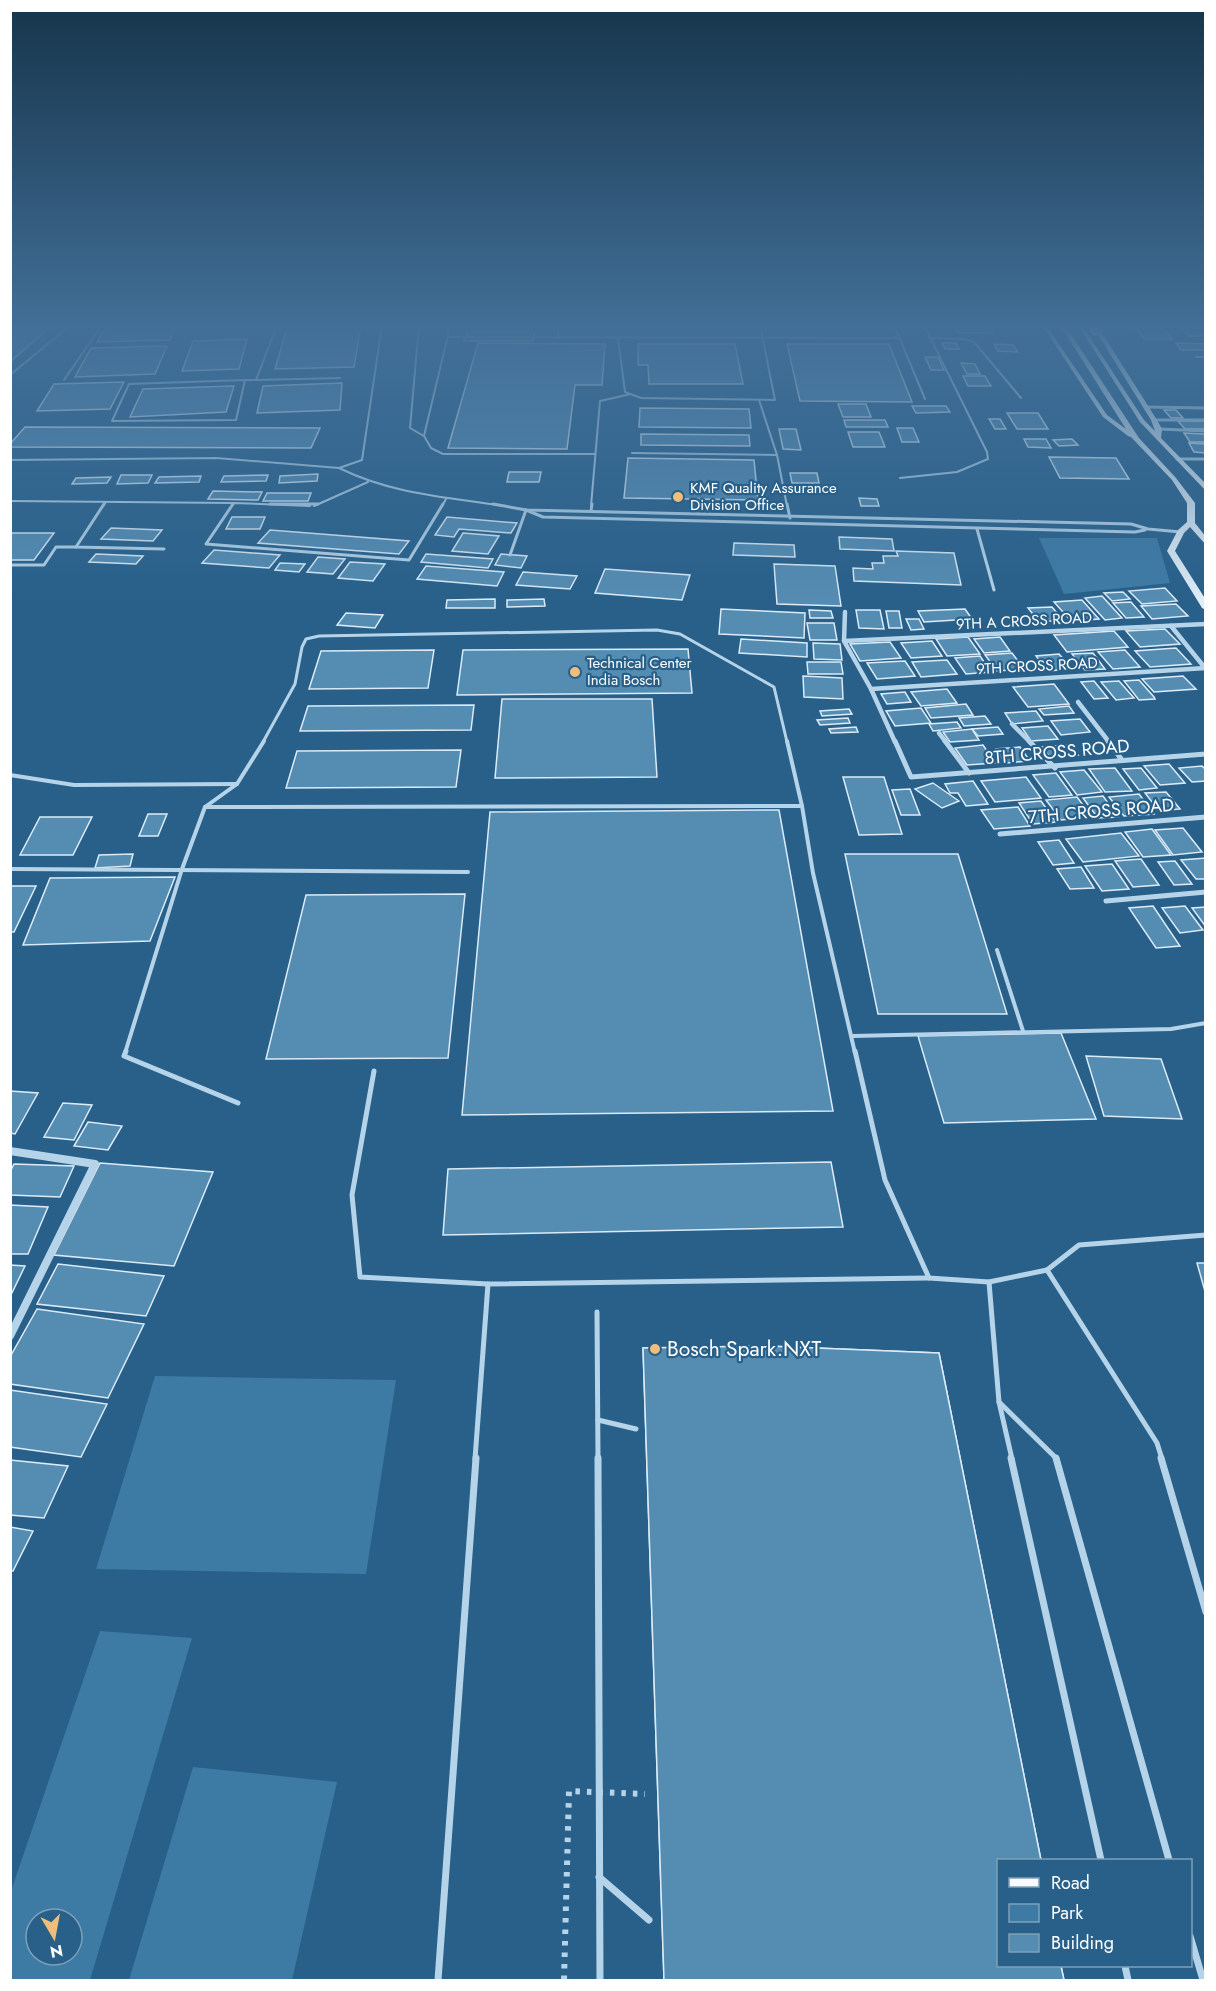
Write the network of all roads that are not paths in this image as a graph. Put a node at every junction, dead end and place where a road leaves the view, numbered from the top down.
1 (113, 418) edge
2 (237, 418) edge
3 (368, 418) edge
4 (411, 418) edge
5 (428, 418) edge
6 (598, 418) edge
7 (765, 418) edge
8 (970, 418) edge
9 (1108, 418) edge
10 (1122, 418) edge
11 (1140, 418) edge
12 (1154, 420) joint
13 (1206, 420) edge
14 (1159, 429) junction
15 (1206, 430) edge
16 (424, 435) junction
17 (1136, 439) junction
18 (1158, 439) junction
19 (632, 453) dead end
20 (595, 454) junction
21 (777, 455) junction
22 (1177, 459) junction
23 (1206, 459) edge
24 (10, 460) edge
25 (339, 468) junction
26 (900, 478) dead end
27 (368, 482) junction
28 (1206, 489) edge
29 (446, 500) junction
30 (10, 501) edge
31 (106, 502) junction
32 (234, 503) junction
33 (526, 510) junction
34 (591, 511) junction
35 (789, 516) junction
36 (1191, 523) junction
37 (790, 524) junction
38 (977, 529) junction
39 (1148, 529) junction
40 (1181, 532) junction
41 (1206, 543) edge
42 (76, 547) junction
43 (164, 549) dead end
44 (510, 555) dead end
45 (10, 565) edge
46 (994, 590) dead end
47 (1206, 608) edge
48 (845, 612) dead end
49 (1206, 624) edge
50 (1171, 626) junction
51 (844, 641) junction
52 (1205, 668) edge
53 (871, 689) junction
54 (1078, 702) dead end
55 (1012, 724) dead end
56 (939, 734) dead end
57 (1206, 754) edge
58 (1122, 760) junction
59 (1055, 768) junction
60 (969, 773) junction
61 (10, 775) edge
62 (237, 784) junction
63 (802, 806) junction
64 (205, 807) junction
65 (1206, 817) edge
66 (1000, 834) dead end
67 (10, 869) edge
68 (182, 869) junction
69 (468, 872) dead end
70 (1206, 892) edge
71 (1106, 901) dead end
72 (997, 950) dead end
73 (1206, 1023) edge
74 (1023, 1031) junction
75 (853, 1036) junction
76 (374, 1071) dead end
77 (238, 1103) dead end
78 (10, 1151) edge
79 (1206, 1235) edge
80 (1047, 1270) junction
81 (928, 1278) junction
82 (989, 1282) junction
83 (488, 1284) junction
84 (597, 1312) dead end
85 (10, 1336) edge
86 (999, 1402) junction
87 (597, 1420) junction
88 (636, 1429) dead end
89 (1206, 1612) edge
90 (1101, 1859) edge
91 (1169, 1859) edge
92 (599, 1877) junction
93 (648, 1920) dead end
94 (1192, 1940) edge
95 (438, 1980) edge
96 (600, 1980) edge
97 (1203, 1980) edge

1 - 2 lane
3 - 25 lane
4 - 16 lane
5 - 16 lane
6 - 20 lane
7 - 21 lane
8 - 26 lane
9 - 17 main road
10 - 17 main road
11 - 18 main road
12 - 13 street
12 - 14 main road
14 - 15 street
14 - 18 main road
16 - 20 lane
17 - 36 main road
18 - 22 main road
19 - 21 lane
20 - 34 lane
21 - 35 lane
22 - 23 street
22 - 28 main road
24 - 25 lane
25 - 27 lane
27 - 29 lane
27 - 32 lane
29 - 32 lane
29 - 33 lane
30 - 31 lane
31 - 32 lane
31 - 42 lane
33 - 34 lane
33 - 37 lane
33 - 44 lane
34 - 35 lane
35 - 37 lane
35 - 39 lane
36 - 40 main road
36 - 41 main road
37 - 38 lane
38 - 39 lane
38 - 46 lane
39 - 40 lane
40 - 47 main road
42 - 43 lane
42 - 45 lane
48 - 51 street
49 - 50 street, 9TH A CROSS ROAD
50 - 51 street, 9TH A CROSS ROAD
50 - 52 street
51 - 53 street
52 - 53 street, 9TH CROSS ROAD
53 - 60 street, 8TH CROSS ROAD
54 - 58 street
55 - 59 street
56 - 60 street
57 - 58 street, 8TH CROSS ROAD
58 - 59 street, 8TH CROSS ROAD
59 - 60 street, 8TH CROSS ROAD
61 - 62 lane
62 - 63 lane
62 - 64 lane
63 - 64 lane
63 - 75 lane
64 - 68 lane
65 - 66 street, 7TH CROSS ROAD
67 - 68 lane
68 - 69 lane
68 - 77 lane
70 - 71 street
72 - 74 lane
73 - 74 lane
74 - 75 lane
75 - 81 lane
76 - 83 lane
78 - 85 street
79 - 80 lane
80 - 82 lane
80 - 89 lane
81 - 82 lane
81 - 83 lane
82 - 86 lane
83 - 95 lane
84 - 87 lane
86 - 90 lane
86 - 91 lane
87 - 88 lane
87 - 92 lane
92 - 93 lane
92 - 96 lane
94 - 97 lane

